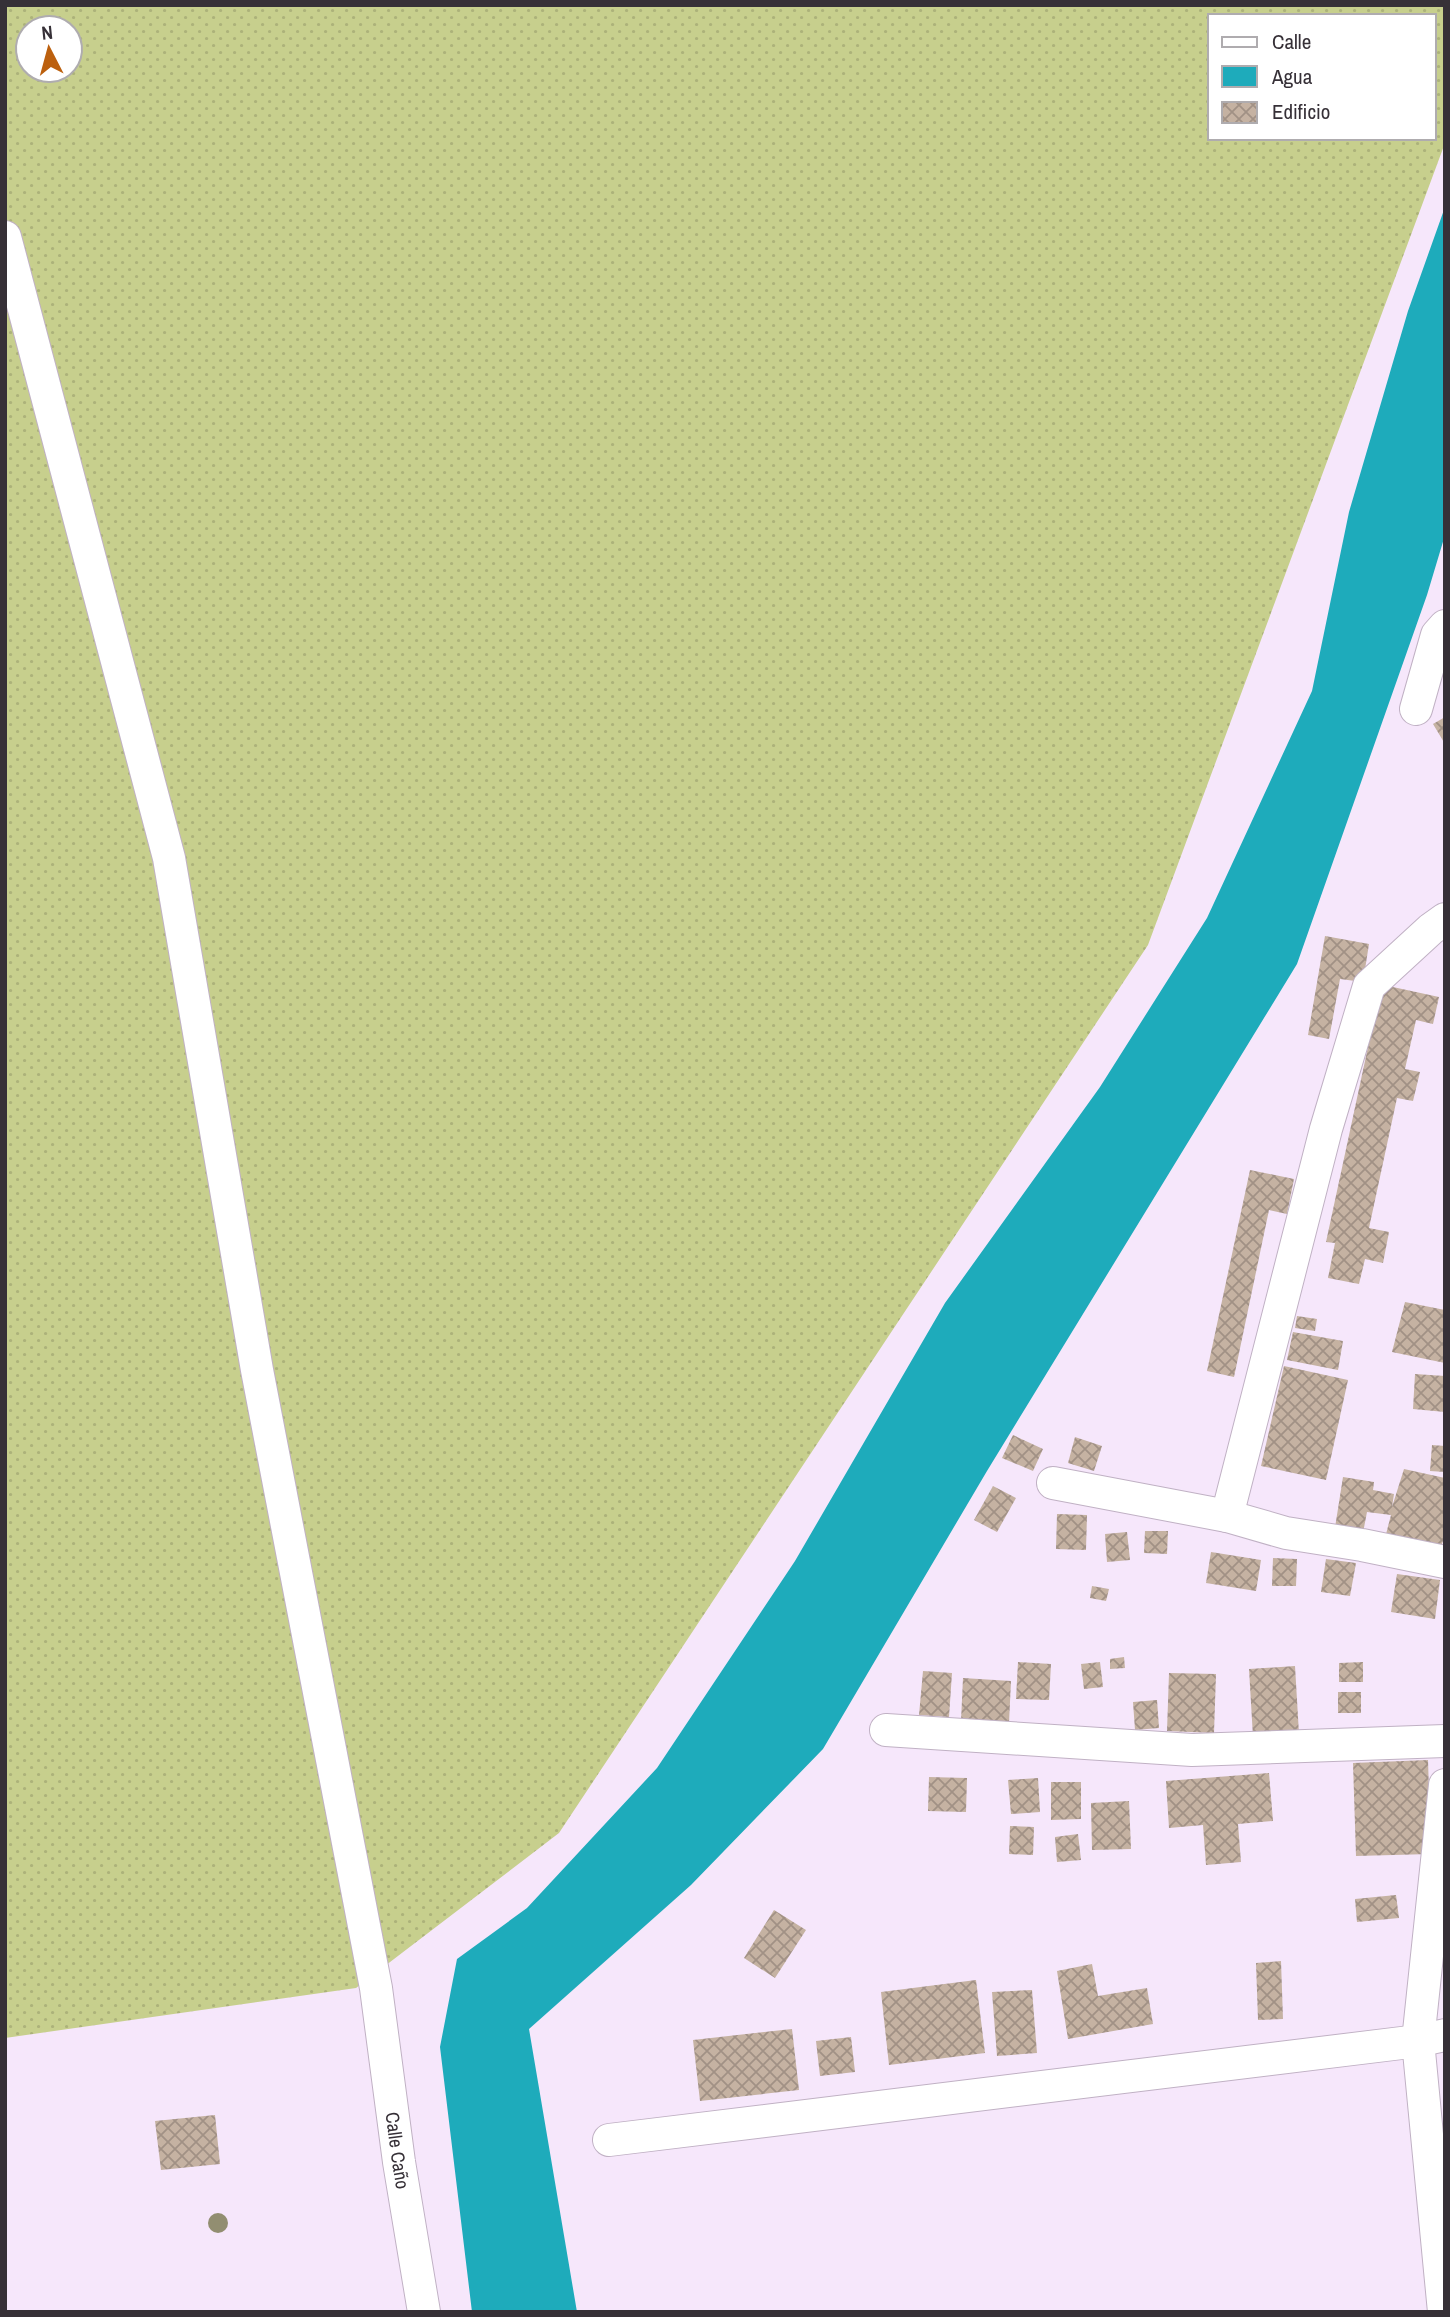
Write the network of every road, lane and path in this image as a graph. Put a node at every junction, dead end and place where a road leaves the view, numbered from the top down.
1 (5, 237) edge
2 (1445, 626) edge
3 (1416, 709) dead end
4 (1445, 919) edge
5 (1053, 1483) dead end
6 (1227, 1516) junction
7 (1445, 1562) edge
8 (886, 1730) dead end
9 (1445, 1741) edge
10 (1445, 1785) edge
11 (1431, 2038) edge
12 (608, 2140) dead end
13 (424, 2312) edge
14 (1444, 2312) edge

1 - 13 street, Calle Caño
2 - 3 street
4 - 6 street
5 - 6 street
6 - 7 street
8 - 9 street
10 - 11 street
11 - 12 street
11 - 14 street

